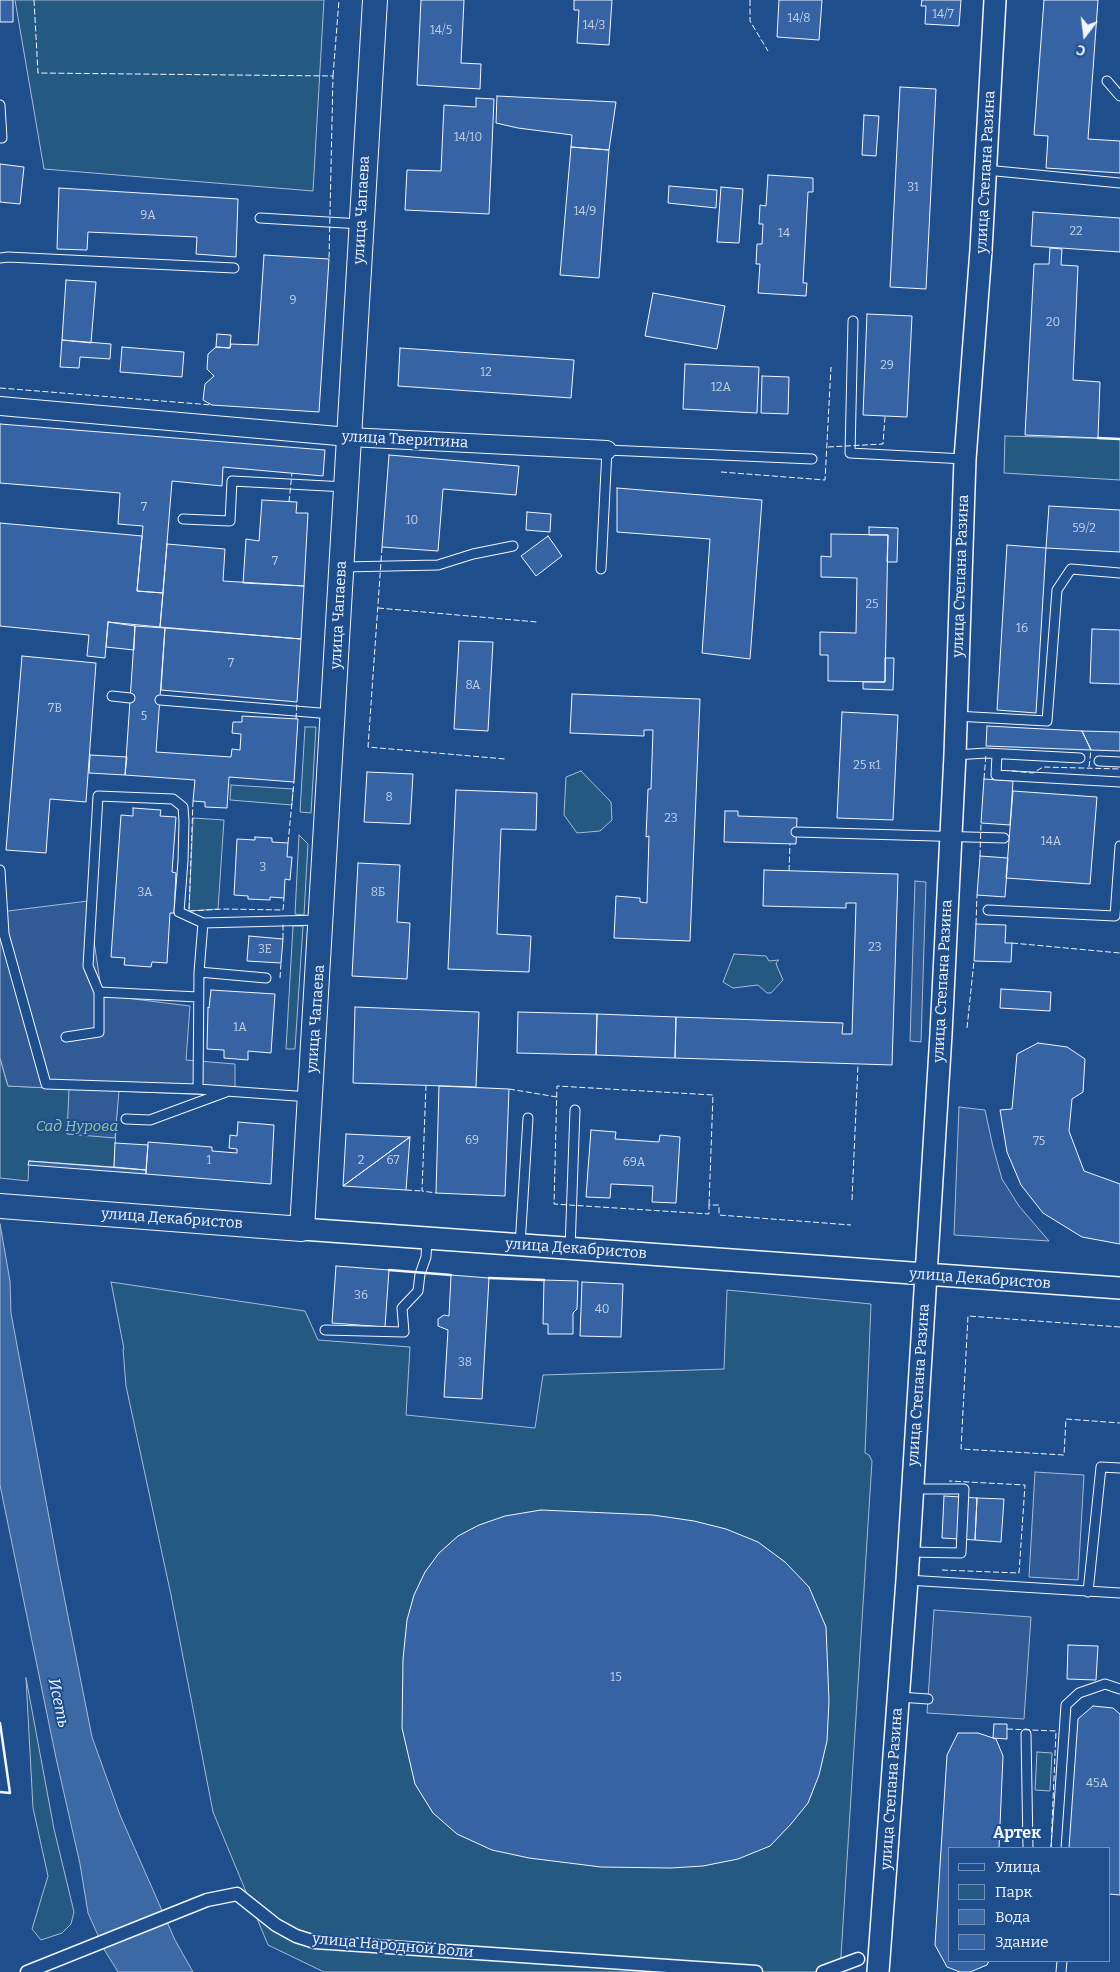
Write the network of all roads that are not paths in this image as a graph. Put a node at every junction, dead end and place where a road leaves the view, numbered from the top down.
1 (374, 0) edge
2 (995, 0) edge
3 (1107, 81) dead end
4 (1120, 96) edge
5 (0, 105) edge
6 (0, 138) edge
7 (986, 170) junction
8 (1120, 183) edge
9 (260, 218) dead end
10 (362, 224) junction
11 (0, 258) edge
12 (234, 268) dead end
13 (853, 321) dead end
14 (0, 406) edge
15 (349, 437) junction
16 (607, 450) junction
17 (812, 459) dead end
18 (965, 459) junction
19 (346, 487) junction
20 (183, 519) dead end
21 (513, 546) dead end
22 (342, 567) junction
23 (601, 569) dead end
24 (1120, 573) edge
25 (112, 696) dead end
26 (130, 698) dead end
27 (160, 700) dead end
28 (333, 714) junction
29 (955, 716) junction
30 (997, 754) junction
31 (955, 755) junction
32 (1080, 758) dead end
33 (1100, 761) dead end
34 (1120, 762) edge
35 (1120, 782) edge
36 (796, 832) dead end
37 (950, 836) junction
38 (1004, 838) dead end
39 (1120, 846) edge
40 (0, 870) edge
41 (988, 910) dead end
42 (322, 920) junction
43 (202, 923) junction
44 (199, 972) junction
45 (266, 978) dead end
46 (99, 992) junction
47 (198, 997) junction
48 (66, 1037) dead end
49 (198, 1089) junction
50 (228, 1091) junction
51 (311, 1097) junction
52 (575, 1110) dead end
53 (528, 1118) dead end
54 (126, 1119) dead end
55 (0, 1206) edge
56 (302, 1229) junction
57 (427, 1238) junction
58 (520, 1245) junction
59 (570, 1249) junction
60 (926, 1275) junction
61 (1120, 1288) edge
62 (325, 1330) dead end
63 (1120, 1468) edge
64 (913, 1489) junction
65 (909, 1552) junction
66 (907, 1580) junction
67 (1088, 1592) junction
68 (1120, 1593) edge
69 (1120, 1689) edge
70 (898, 1697) junction
71 (928, 1699) dead end
72 (1026, 1734) dead end
73 (1028, 1847) edge
74 (1056, 1847) edge
75 (871, 1964) edge
76 (27, 1972) edge
77 (756, 1972) edge
78 (823, 1972) edge

1 - 10 main road, улица Чапаева
2 - 7 street, улица Степана Разина
3 - 4 lane
5 - 6 lane
7 - 8 lane
7 - 18 street, улица Степана Разина
9 - 10 lane
10 - 15 main road, улица Чапаева
11 - 12 lane
13 - 18 lane
14 - 15 street, улица Тверитина
15 - 16 street, улица Тверитина
15 - 19 main road, улица Чапаева
16 - 17 lane, улица Тверитина
16 - 23 lane
18 - 29 street, улица Степана Разина
19 - 20 lane
19 - 22 main road, улица Чапаева
21 - 22 lane
22 - 28 main road, улица Чапаева
24 - 29 lane
25 - 26 lane
27 - 28 lane
28 - 42 main road, улица Чапаева
29 - 31 street, улица Степана Разина
30 - 31 lane
30 - 32 lane
30 - 35 lane
31 - 37 street, улица Степана Разина
33 - 34 lane
36 - 37 lane
37 - 38 lane
37 - 60 street, улица Степана Разина
39 - 41 lane
40 - 49 lane
42 - 43 lane
42 - 51 main road, улица Чапаева
43 - 44 lane
43 - 46 lane
44 - 45 lane
44 - 47 lane
46 - 47 lane
46 - 48 lane
47 - 49 lane
49 - 50 lane
50 - 51 lane
50 - 54 lane
51 - 56 main road, улица Чапаева
52 - 59 lane
53 - 58 lane
55 - 56 main road, улица Декабристов
56 - 57 street, улица Декабристов
57 - 58 street, улица Декабристов
57 - 62 lane
58 - 59 street, улица Декабристов
59 - 60 street, улица Декабристов
60 - 61 street, улица Декабристов
60 - 64 street, улица Степана Разина
63 - 67 lane
64 - 65 street, улица Степана Разина
64 - 65 lane
65 - 66 street, улица Степана Разина
66 - 67 lane
66 - 70 street, улица Степана Разина
67 - 68 lane
69 - 74 lane
70 - 71 lane
70 - 75 street, улица Степана Разина
72 - 73 lane
75 - 78 street
76 - 77 street, улица Народной Воли

